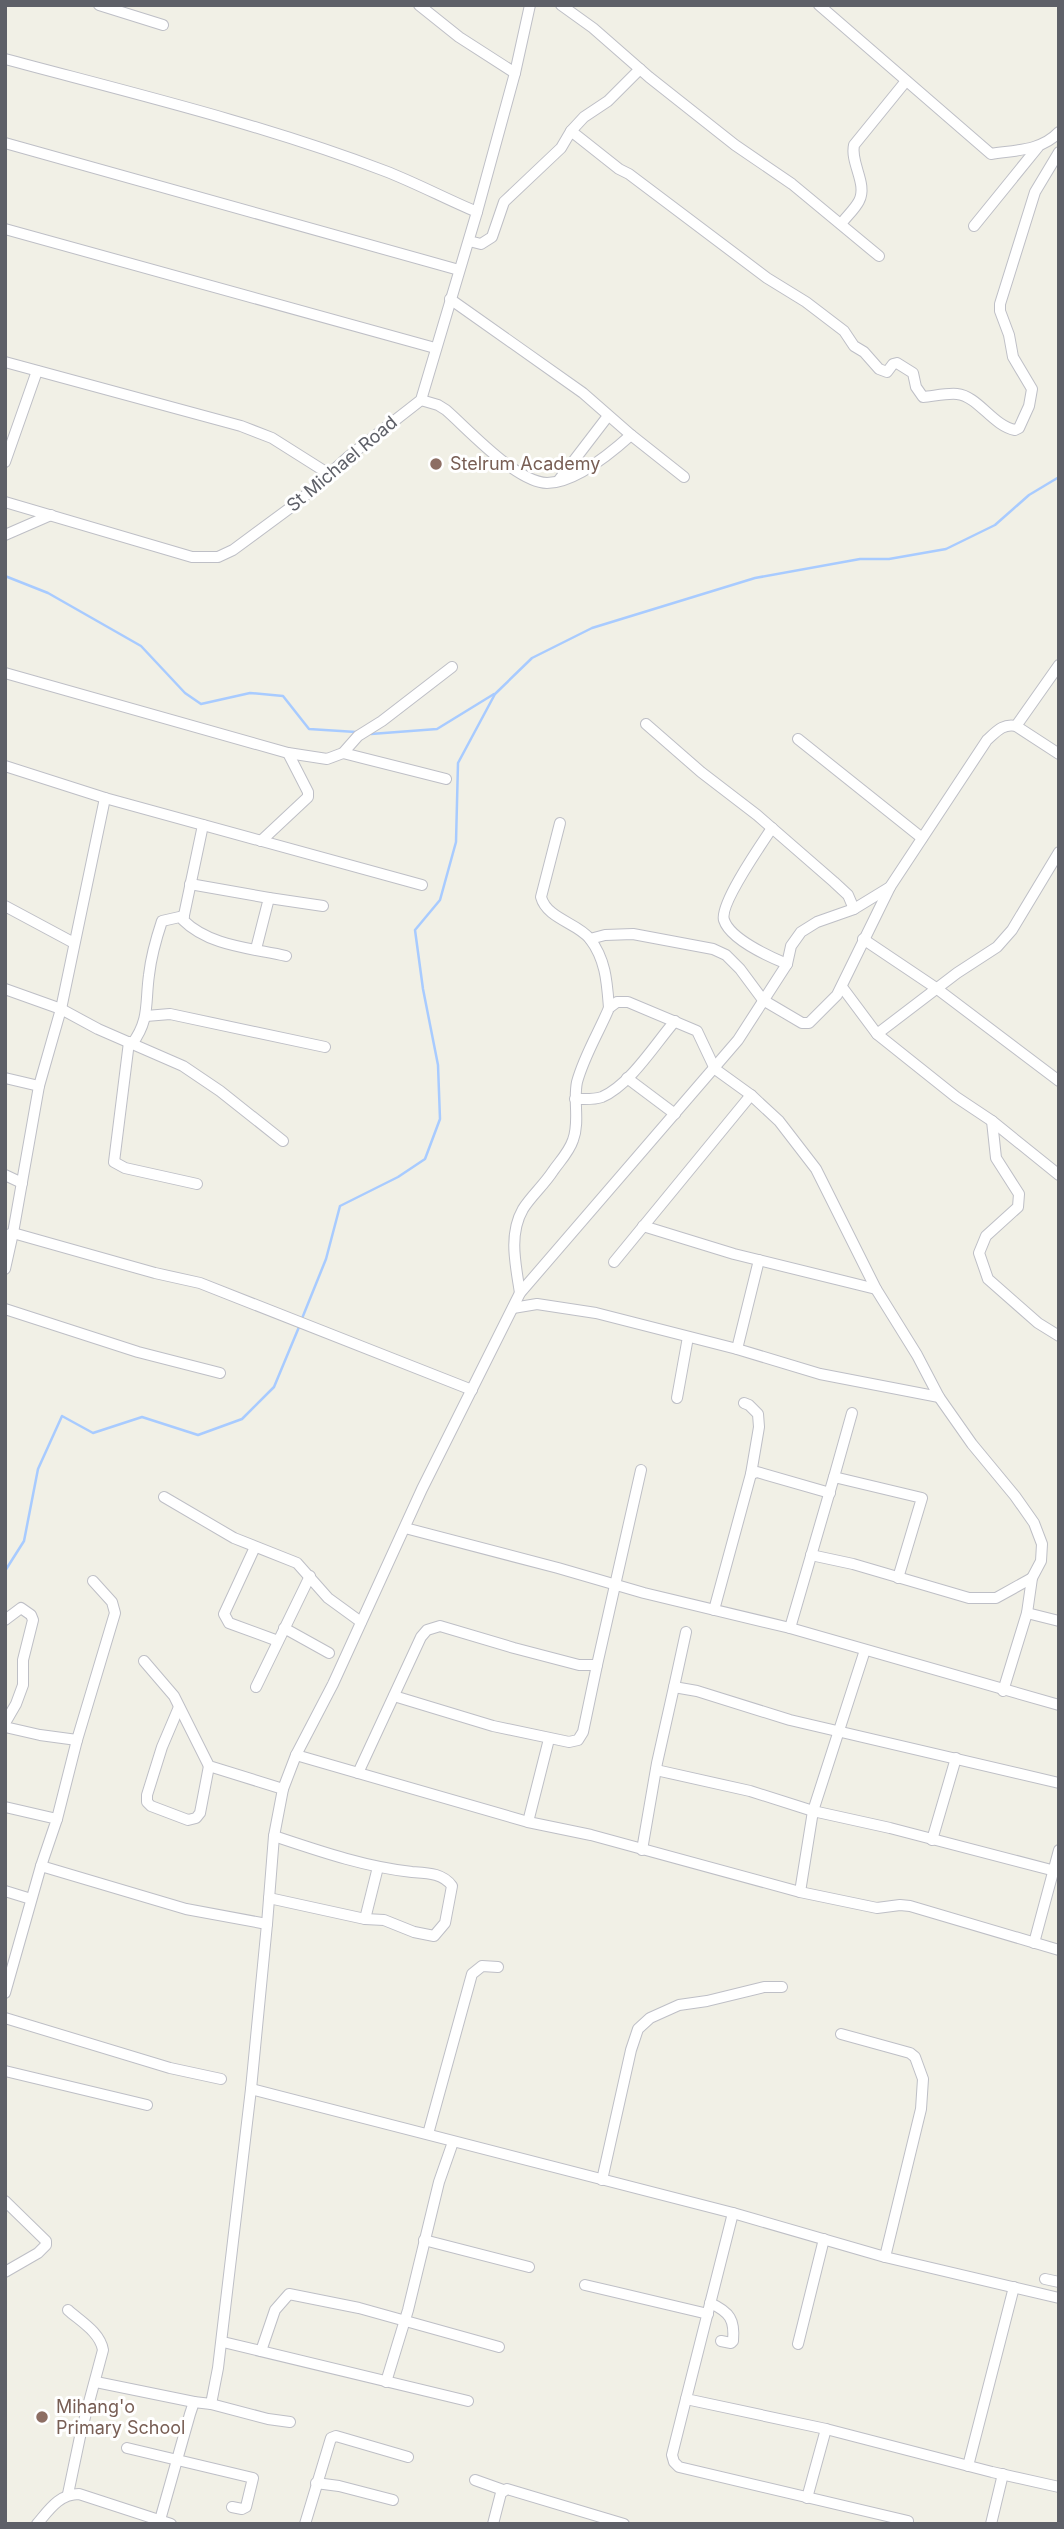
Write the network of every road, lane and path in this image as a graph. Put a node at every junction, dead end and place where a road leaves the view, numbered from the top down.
1 (99, 5) edge
2 (419, 5) edge
3 (530, 5) edge
4 (561, 5) edge
5 (819, 5) edge
6 (163, 25) dead end
7 (5, 60) edge
8 (640, 69) junction
9 (515, 73) junction
10 (906, 81) junction
11 (571, 131) junction
12 (1059, 132) edge
13 (5, 143) edge
14 (1038, 147) junction
15 (1059, 152) edge
16 (477, 212) junction
17 (841, 224) junction
18 (974, 226) dead end
19 (5, 229) edge
20 (469, 241) junction
21 (879, 256) dead end
22 (459, 270) junction
23 (450, 299) junction
24 (435, 348) junction
25 (5, 362) edge
26 (37, 371) junction
27 (421, 400) junction
28 (608, 416) junction
29 (631, 435) junction
30 (5, 461) edge
31 (329, 474) junction
32 (684, 477) dead end
33 (559, 480) junction
34 (5, 502) edge
35 (51, 515) junction
36 (5, 535) edge
37 (1059, 665) edge
38 (452, 667) dead end
39 (5, 673) edge
40 (646, 723) dead end
41 (1016, 726) junction
42 (797, 739) dead end
43 (288, 752) junction
44 (343, 753) junction
45 (1059, 754) edge
46 (5, 766) edge
47 (446, 779) dead end
48 (105, 798) junction
49 (560, 823) dead end
50 (204, 825) junction
51 (772, 828) junction
52 (922, 838) junction
53 (261, 841) junction
54 (1059, 852) edge
55 (190, 884) junction
56 (422, 884) dead end
57 (890, 887) junction
58 (269, 898) junction
59 (5, 906) edge
60 (323, 906) dead end
61 (854, 909) junction
62 (184, 916) junction
63 (590, 939) junction
64 (863, 939) junction
65 (74, 943) junction
66 (257, 949) junction
67 (286, 956) dead end
68 (787, 964) junction
69 (842, 987) junction
70 (936, 988) junction
71 (5, 989) edge
72 (763, 1000) junction
73 (609, 1008) junction
74 (61, 1009) junction
75 (146, 1016) junction
76 (675, 1021) junction
77 (877, 1034) junction
78 (131, 1043) junction
79 (325, 1047) dead end
80 (715, 1069) junction
81 (5, 1078) edge
82 (627, 1078) junction
83 (1059, 1081) edge
84 (39, 1086) junction
85 (751, 1095) junction
86 (575, 1099) junction
87 (675, 1114) junction
88 (992, 1121) junction
89 (283, 1141) dead end
90 (5, 1175) edge
91 (1059, 1175) edge
92 (22, 1182) junction
93 (197, 1184) dead end
94 (643, 1227) junction
95 (9, 1234) edge
96 (759, 1260) junction
97 (614, 1262) dead end
98 (5, 1269) edge
99 (876, 1289) junction
100 (520, 1293) junction
101 (513, 1308) junction
102 (5, 1309) edge
103 (1059, 1336) edge
104 (688, 1337) junction
105 (737, 1349) junction
106 (220, 1373) dead end
107 (472, 1390) junction
108 (939, 1397) junction
109 (677, 1398) dead end
110 (744, 1403) dead end
111 (852, 1413) dead end
112 (641, 1470) dead end
113 (751, 1474) junction
114 (834, 1476) junction
115 (830, 1493) junction
116 (164, 1497) dead end
117 (405, 1528) junction
118 (255, 1548) junction
119 (811, 1555) junction
120 (310, 1576) junction
121 (898, 1578) junction
122 (1032, 1578) junction
123 (93, 1581) dead end
124 (616, 1585) junction
125 (714, 1610) junction
126 (1027, 1613) junction
127 (5, 1620) edge
128 (1059, 1621) edge
129 (361, 1622) junction
130 (284, 1628) junction
131 (790, 1628) junction
132 (686, 1632) dead end
133 (278, 1641) junction
134 (866, 1650) junction
135 (329, 1653) dead end
136 (144, 1661) dead end
137 (597, 1665) junction
138 (256, 1687) dead end
139 (674, 1687) junction
140 (1003, 1691) junction
141 (394, 1696) junction
142 (1059, 1705) edge
143 (179, 1707) junction
144 (5, 1725) edge
145 (838, 1730) junction
146 (550, 1739) junction
147 (78, 1740) junction
148 (296, 1755) junction
149 (956, 1758) junction
150 (209, 1766) junction
151 (656, 1770) junction
152 (358, 1773) junction
153 (1059, 1783) edge
154 (283, 1789) junction
155 (5, 1807) edge
156 (813, 1811) junction
157 (57, 1819) junction
158 (528, 1822) junction
159 (274, 1836) junction
160 (932, 1839) junction
161 (642, 1850) junction
162 (1059, 1850) edge
163 (41, 1866) junction
164 (378, 1867) junction
165 (1056, 1871) edge
166 (5, 1891) edge
167 (800, 1892) junction
168 (269, 1898) junction
169 (31, 1899) junction
170 (365, 1919) junction
171 (267, 1924) junction
172 (1034, 1943) junction
173 (1059, 1950) edge
174 (498, 1967) dead end
175 (782, 1987) dead end
176 (5, 1993) edge
177 (5, 2018) edge
178 (841, 2034) dead end
179 (5, 2071) edge
180 (221, 2079) dead end
181 (251, 2089) junction
182 (147, 2105) dead end
183 (428, 2134) junction
184 (453, 2142) junction
185 (601, 2180) junction
186 (5, 2201) edge
187 (733, 2213) junction
188 (824, 2239) junction
189 (424, 2240) junction
190 (885, 2257) junction
191 (529, 2267) dead end
192 (5, 2272) edge
193 (1045, 2279) dead end
194 (1059, 2282) edge
195 (585, 2285) dead end
196 (1014, 2287) junction
197 (1059, 2298) edge
198 (709, 2308) junction
199 (68, 2310) dead end
200 (404, 2322) junction
201 (721, 2341) dead end
202 (223, 2342) junction
203 (798, 2344) dead end
204 (499, 2347) dead end
205 (261, 2351) junction
206 (96, 2382) junction
207 (386, 2382) junction
208 (686, 2399) junction
209 (468, 2400) dead end
210 (194, 2402) junction
211 (211, 2404) junction
212 (290, 2422) dead end
213 (826, 2429) junction
214 (127, 2448) dead end
215 (408, 2456) dead end
216 (177, 2461) junction
217 (968, 2466) junction
218 (1003, 2474) junction
219 (475, 2480) dead end
220 (316, 2483) junction
221 (1059, 2487) edge
222 (503, 2490) junction
223 (68, 2494) junction
224 (807, 2498) junction
225 (393, 2500) dead end
226 (232, 2507) dead end
227 (908, 2521) dead end
228 (165, 2522) edge
229 (37, 2524) edge
230 (305, 2524) edge
231 (493, 2524) edge
232 (624, 2524) edge
233 (992, 2524) edge

1 - 6 street
2 - 9 street
3 - 9 street
4 - 8 street
5 - 10 street
7 - 16 street
8 - 11 street
8 - 17 street
9 - 16 street
10 - 14 street
10 - 17 street
11 - 15 street
11 - 20 street
12 - 14 street
13 - 22 street
14 - 18 street
16 - 20 street
17 - 21 street
19 - 24 street
20 - 22 street
22 - 23 street
23 - 24 street
23 - 28 street
24 - 27 street
25 - 26 street
26 - 30 street
26 - 31 street
27 - 31 street, St Michael Road
27 - 33 street
28 - 29 street
28 - 33 street
29 - 32 street
29 - 33 street
31 - 35 street, St Michael Road
34 - 35 street, St Michael Road
35 - 36 street
37 - 41 street
38 - 44 street
39 - 43 street
40 - 51 street
41 - 45 street
41 - 52 street
42 - 52 street
43 - 44 street
43 - 53 street
44 - 47 street
46 - 48 street
48 - 50 street
48 - 65 street
49 - 63 street
50 - 53 street
50 - 55 street
51 - 61 street
51 - 68 street
52 - 57 street
53 - 56 street
54 - 70 street
55 - 58 street
55 - 62 street
57 - 61 street
57 - 64 street
58 - 60 street
58 - 66 street
59 - 65 street
61 - 68 street
62 - 66 street
62 - 75 street
63 - 72 street
63 - 73 street
64 - 69 street
64 - 70 street
65 - 74 street
66 - 67 street
68 - 72 street
69 - 72 street
69 - 77 street
70 - 77 street
70 - 83 street
71 - 74 street
72 - 80 street
73 - 76 street
73 - 86 street
74 - 78 street
74 - 84 street
75 - 78 street
75 - 79 street
76 - 80 street
76 - 82 street
77 - 88 street
78 - 89 street
78 - 93 street
80 - 85 street
80 - 87 street
81 - 84 street
82 - 86 street
82 - 87 street
84 - 92 street
85 - 94 street
85 - 99 street
86 - 100 street
87 - 100 street
88 - 91 street
88 - 103 street
90 - 92 street
92 - 95 street
94 - 96 street
94 - 97 street
95 - 98 street
95 - 107 street
96 - 99 street
96 - 105 street
99 - 108 street
100 - 101 street
101 - 104 street
101 - 107 street
102 - 106 street
104 - 105 street
104 - 109 street
105 - 108 street
107 - 117 street
108 - 122 street
110 - 113 street
111 - 114 street
112 - 124 street
113 - 115 street
113 - 125 street
114 - 115 street
114 - 121 street
115 - 119 street
116 - 118 street
117 - 124 street
117 - 129 street
118 - 120 street
118 - 133 street
119 - 121 street
119 - 131 street
120 - 129 street
120 - 130 street
121 - 122 street
122 - 126 street
123 - 147 street
124 - 125 street
124 - 137 street
125 - 131 street
126 - 128 street
126 - 140 street
127 - 144 street
129 - 148 street
130 - 133 street
130 - 135 street
131 - 134 street
132 - 139 street
133 - 138 street
134 - 140 street
134 - 145 street
136 - 143 street
137 - 141 street
137 - 146 street
139 - 145 street
139 - 151 street
140 - 142 street
141 - 146 street
141 - 152 street
143 - 150 street
143 - 150 street
144 - 147 street
145 - 149 street
145 - 156 street
146 - 158 street
147 - 157 street
148 - 152 street
148 - 154 street
149 - 153 street
149 - 160 street
150 - 154 street
151 - 156 street
151 - 161 street
152 - 158 street
154 - 159 street
155 - 157 street
156 - 160 street
156 - 167 street
157 - 163 street
158 - 161 street
159 - 164 street
159 - 168 street
160 - 165 street
161 - 167 street
162 - 165 street
163 - 169 street
163 - 171 street
164 - 170 street
164 - 170 street
165 - 172 street
166 - 169 street
167 - 172 street
168 - 170 street
168 - 171 street
169 - 176 street
171 - 181 street
172 - 173 street
174 - 183 street
175 - 185 street
177 - 180 street
178 - 190 street
179 - 182 street
181 - 183 street
181 - 202 street
183 - 184 street
184 - 185 street
184 - 189 street
185 - 187 street
186 - 192 street
187 - 188 street
187 - 198 street
188 - 190 street
188 - 203 street
189 - 191 street
189 - 200 street
190 - 196 street
193 - 194 street
195 - 198 street
196 - 197 street
196 - 217 street
198 - 201 street
198 - 208 street
199 - 206 street
200 - 204 street
200 - 205 street
200 - 207 street
202 - 205 street
202 - 211 street
205 - 207 street
206 - 210 street
206 - 223 street
207 - 209 street
208 - 213 street
208 - 224 street
210 - 211 street
210 - 216 street
211 - 212 street
213 - 217 street
213 - 224 street
214 - 216 street
215 - 220 street
216 - 226 street
216 - 228 street
217 - 218 street
218 - 221 street
218 - 233 street
219 - 222 street
220 - 225 street
220 - 230 street
222 - 231 street
222 - 232 street
223 - 228 street
223 - 229 street
224 - 227 street

